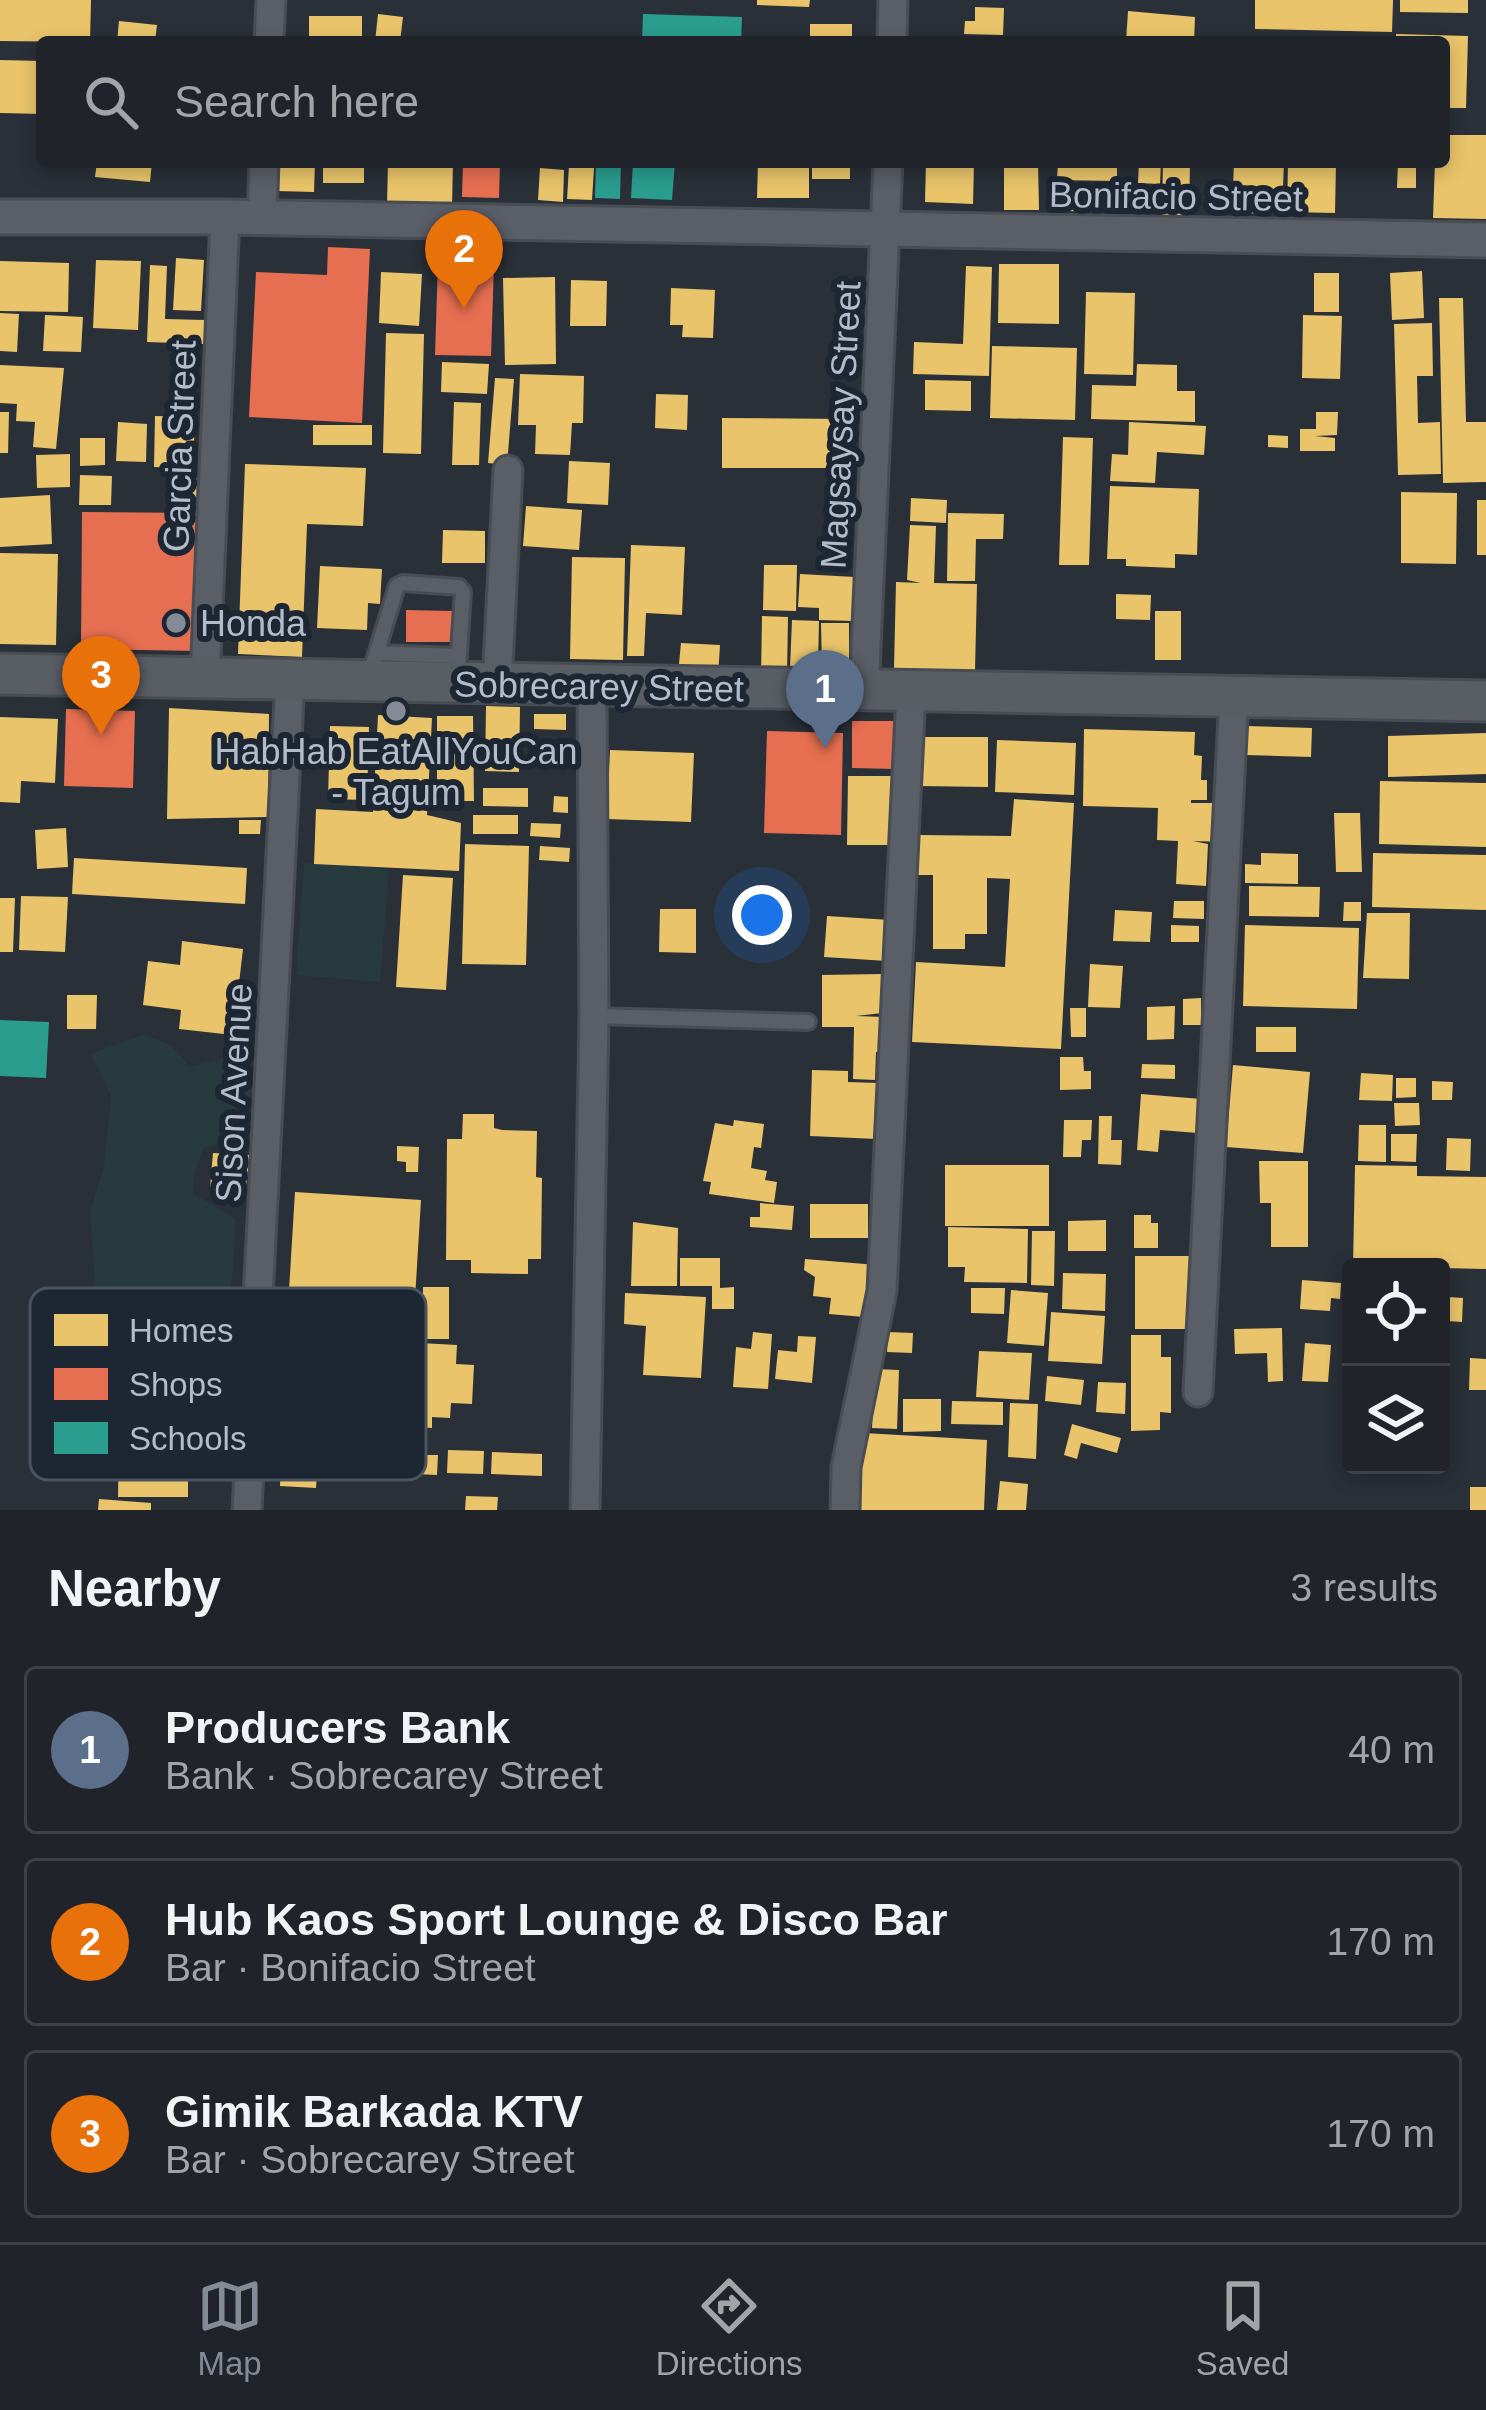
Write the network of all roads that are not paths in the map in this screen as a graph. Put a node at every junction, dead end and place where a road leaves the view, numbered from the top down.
1 (272, 0) edge
2 (893, 0) edge
3 (269, 36) edge
4 (892, 36) edge
5 (264, 168) edge
6 (888, 168) edge
7 (0, 217) edge
8 (225, 217) junction
9 (262, 218) junction
10 (885, 230) junction
11 (1486, 240) edge
12 (508, 470) dead end
13 (372, 668) junction
14 (0, 674) edge
15 (471, 674) junction
16 (206, 678) junction
17 (290, 680) junction
18 (592, 686) junction
19 (863, 692) junction
20 (911, 693) junction
21 (1234, 697) junction
22 (1486, 701) edge
23 (594, 1016) junction
24 (808, 1022) dead end
25 (259, 1288) edge
26 (1198, 1392) dead end
27 (249, 1480) edge
28 (247, 1510) edge
29 (584, 1510) edge
30 (845, 1510) edge

1 - 3 street
2 - 4 street
5 - 9 street
6 - 10 street, Magsaysay Street
7 - 8 street, Bonifacio Street
8 - 9 street, Bonifacio Street
8 - 16 street, Garcia Street
9 - 10 street, Bonifacio Street
10 - 11 street, Bonifacio Street
10 - 19 street, Magsaysay Street
12 - 15 street
13 - 15 main road, Sobrecarey Street
13 - 15 lane
13 - 17 main road, Sobrecarey Street
14 - 16 main road, Sobrecarey Street
15 - 18 main road, Sobrecarey Street
16 - 17 main road, Sobrecarey Street
17 - 25 street, Sison Avenue
18 - 19 main road, Sobrecarey Street
18 - 23 street
19 - 20 main road, Sobrecarey Street
20 - 21 main road, Sobrecarey Street
20 - 30 street
21 - 22 main road, Sobrecarey Street
21 - 26 street
23 - 24 lane
23 - 29 street
27 - 28 street, Sison Avenue

